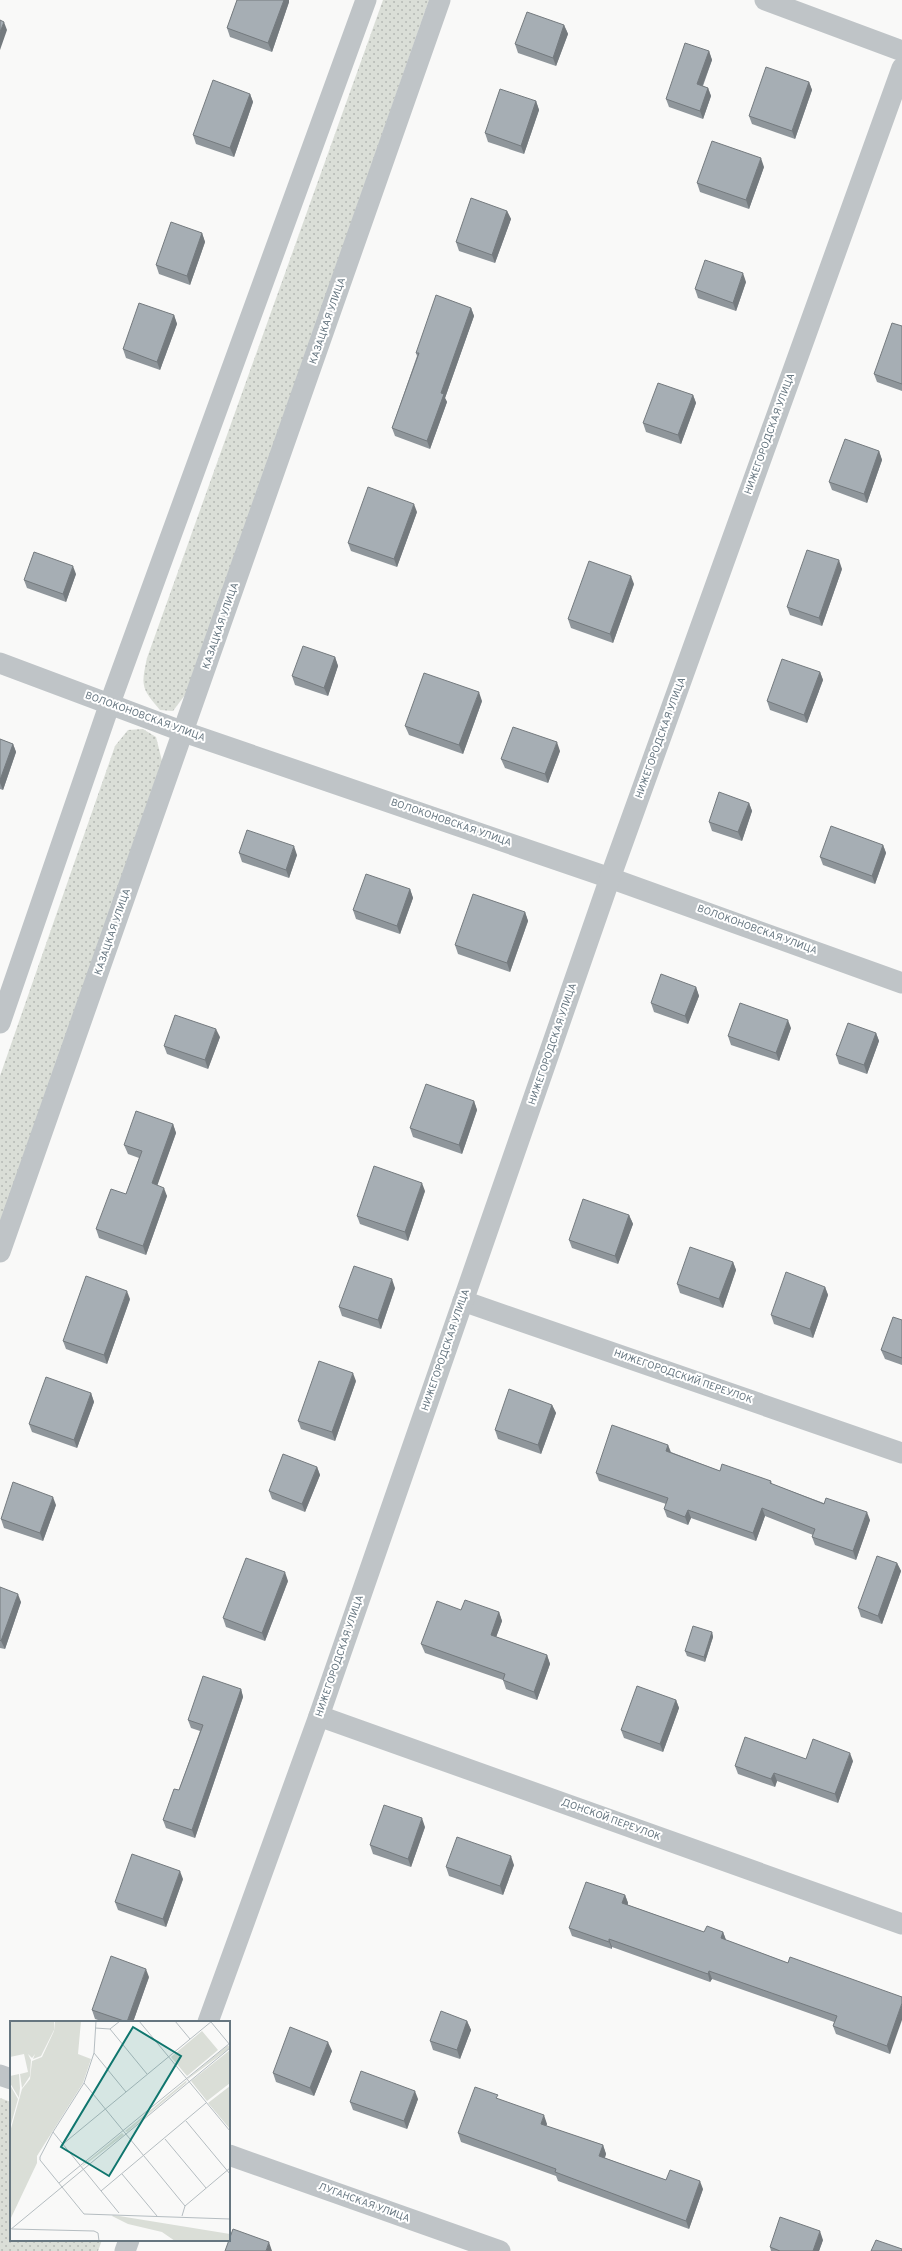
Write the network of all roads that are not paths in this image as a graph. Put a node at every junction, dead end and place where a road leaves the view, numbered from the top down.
1 (366, 0) edge
2 (440, 0) edge
3 (765, 0) edge
4 (902, 51) edge
5 (902, 68) edge
6 (0, 664) edge
7 (110, 703) junction
8 (184, 732) junction
9 (610, 878) junction
10 (902, 983) edge
11 (0, 1023) edge
12 (0, 1252) edge
13 (463, 1301) junction
14 (902, 1453) edge
15 (319, 1716) junction
16 (902, 1924) edge
17 (208, 2021) edge
18 (0, 2075) edge
19 (10, 2079) edge
20 (230, 2155) edge
21 (129, 2241) edge
22 (125, 2251) edge
23 (500, 2251) edge

1 - 7 street
2 - 8 street, КАЗАЦКАЯ УЛИЦА
3 - 4 street
5 - 9 street, НИЖЕГОРОДСКАЯ УЛИЦА
6 - 7 street, ВОЛОКОНОВСКАЯ УЛИЦА
7 - 8 street, ВОЛОКОНОВСКАЯ УЛИЦА
7 - 11 street
8 - 9 street, ВОЛОКОНОВСКАЯ УЛИЦА
8 - 12 street, КАЗАЦКАЯ УЛИЦА
9 - 10 street, ВОЛОКОНОВСКАЯ УЛИЦА
9 - 13 street, НИЖЕГОРОДСКАЯ УЛИЦА
13 - 14 street, НИЖЕГОРОДСКИЙ ПЕРЕУЛОК
13 - 15 street, НИЖЕГОРОДСКАЯ УЛИЦА
15 - 16 street, ДОНСКОЙ ПЕРЕУЛОК
15 - 17 street, НИЖЕГОРОДСКАЯ УЛИЦА
18 - 19 street
20 - 23 street, ЛУГАНСКАЯ УЛИЦА
21 - 22 street

